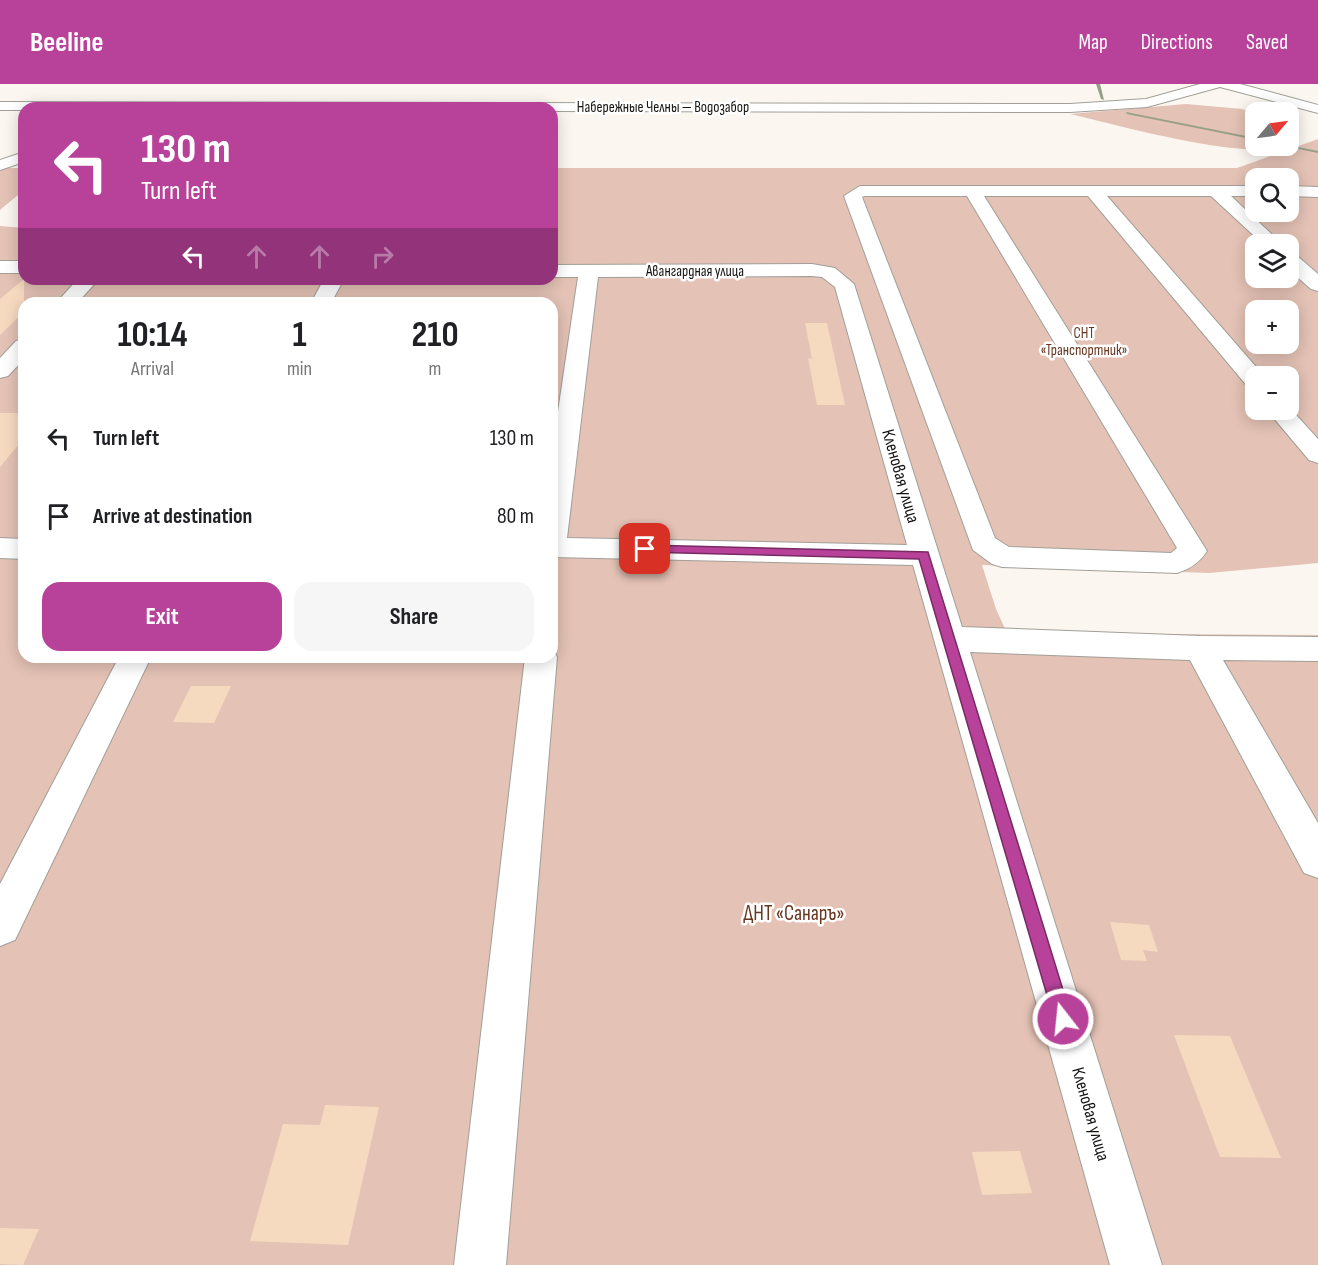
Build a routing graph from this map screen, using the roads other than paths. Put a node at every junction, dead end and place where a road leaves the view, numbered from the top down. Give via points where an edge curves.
1 (1215, 84) edge
2 (1225, 84) edge
3 (0, 106) edge
4 (18, 106) edge
5 (558, 107) edge
6 (1318, 109) edge
7 (18, 159) edge
8 (0, 165) edge
9 (972, 191) junction
10 (1093, 191) junction
11 (1215, 191) junction
12 (1245, 191) edge
13 (1299, 192) edge
14 (1318, 192) edge
15 (1262, 234) edge
16 (0, 267) edge
17 (18, 267) edge
18 (1299, 268) edge
19 (558, 271) edge
20 (589, 271) junction
21 (837, 276) joint
22 (83, 285) edge
23 (1318, 285) edge
24 (72, 297) edge
25 (18, 352) edge
26 (1245, 369) edge
27 (0, 371) edge
28 (1288, 420) edge
29 (1318, 455) edge
30 (558, 502) edge
31 (558, 547) edge
32 (0, 548) edge
33 (18, 549) edge
34 (924, 555) junction
35 (951, 639) junction
36 (1200, 648) junction
37 (1318, 650) edge
38 (132, 663) edge
39 (540, 663) edge
40 (1318, 860) edge
41 (0, 926) edge
42 (480, 1265) edge
43 (1136, 1265) edge

1 - 5 street, Набережные Челны — Водозабор via 1147,103 1070,108
2 - 6 street
3 - 4 street, Набережные Челны — Водозабор
7 - 8 street
9 - 9 street via 1193,551 1177,563 1002,557 983,543 853,196 860,191
9 - 10 street
10 - 11 street
10 - 26 street
11 - 12 street
11 - 15 street
13 - 14 street
16 - 17 street
18 - 23 street
19 - 20 street, Авангардная улица
20 - 21 street, Авангардная улица via 812,270
20 - 30 street
21 - 34 street, Кленовая улица via 844,284
22 - 24 street
25 - 27 street
28 - 29 street
31 - 34 street
32 - 33 street
34 - 35 street, Кленовая улица
35 - 36 street
35 - 43 street, Кленовая улица
36 - 37 street
36 - 40 street
38 - 41 street
39 - 42 street

